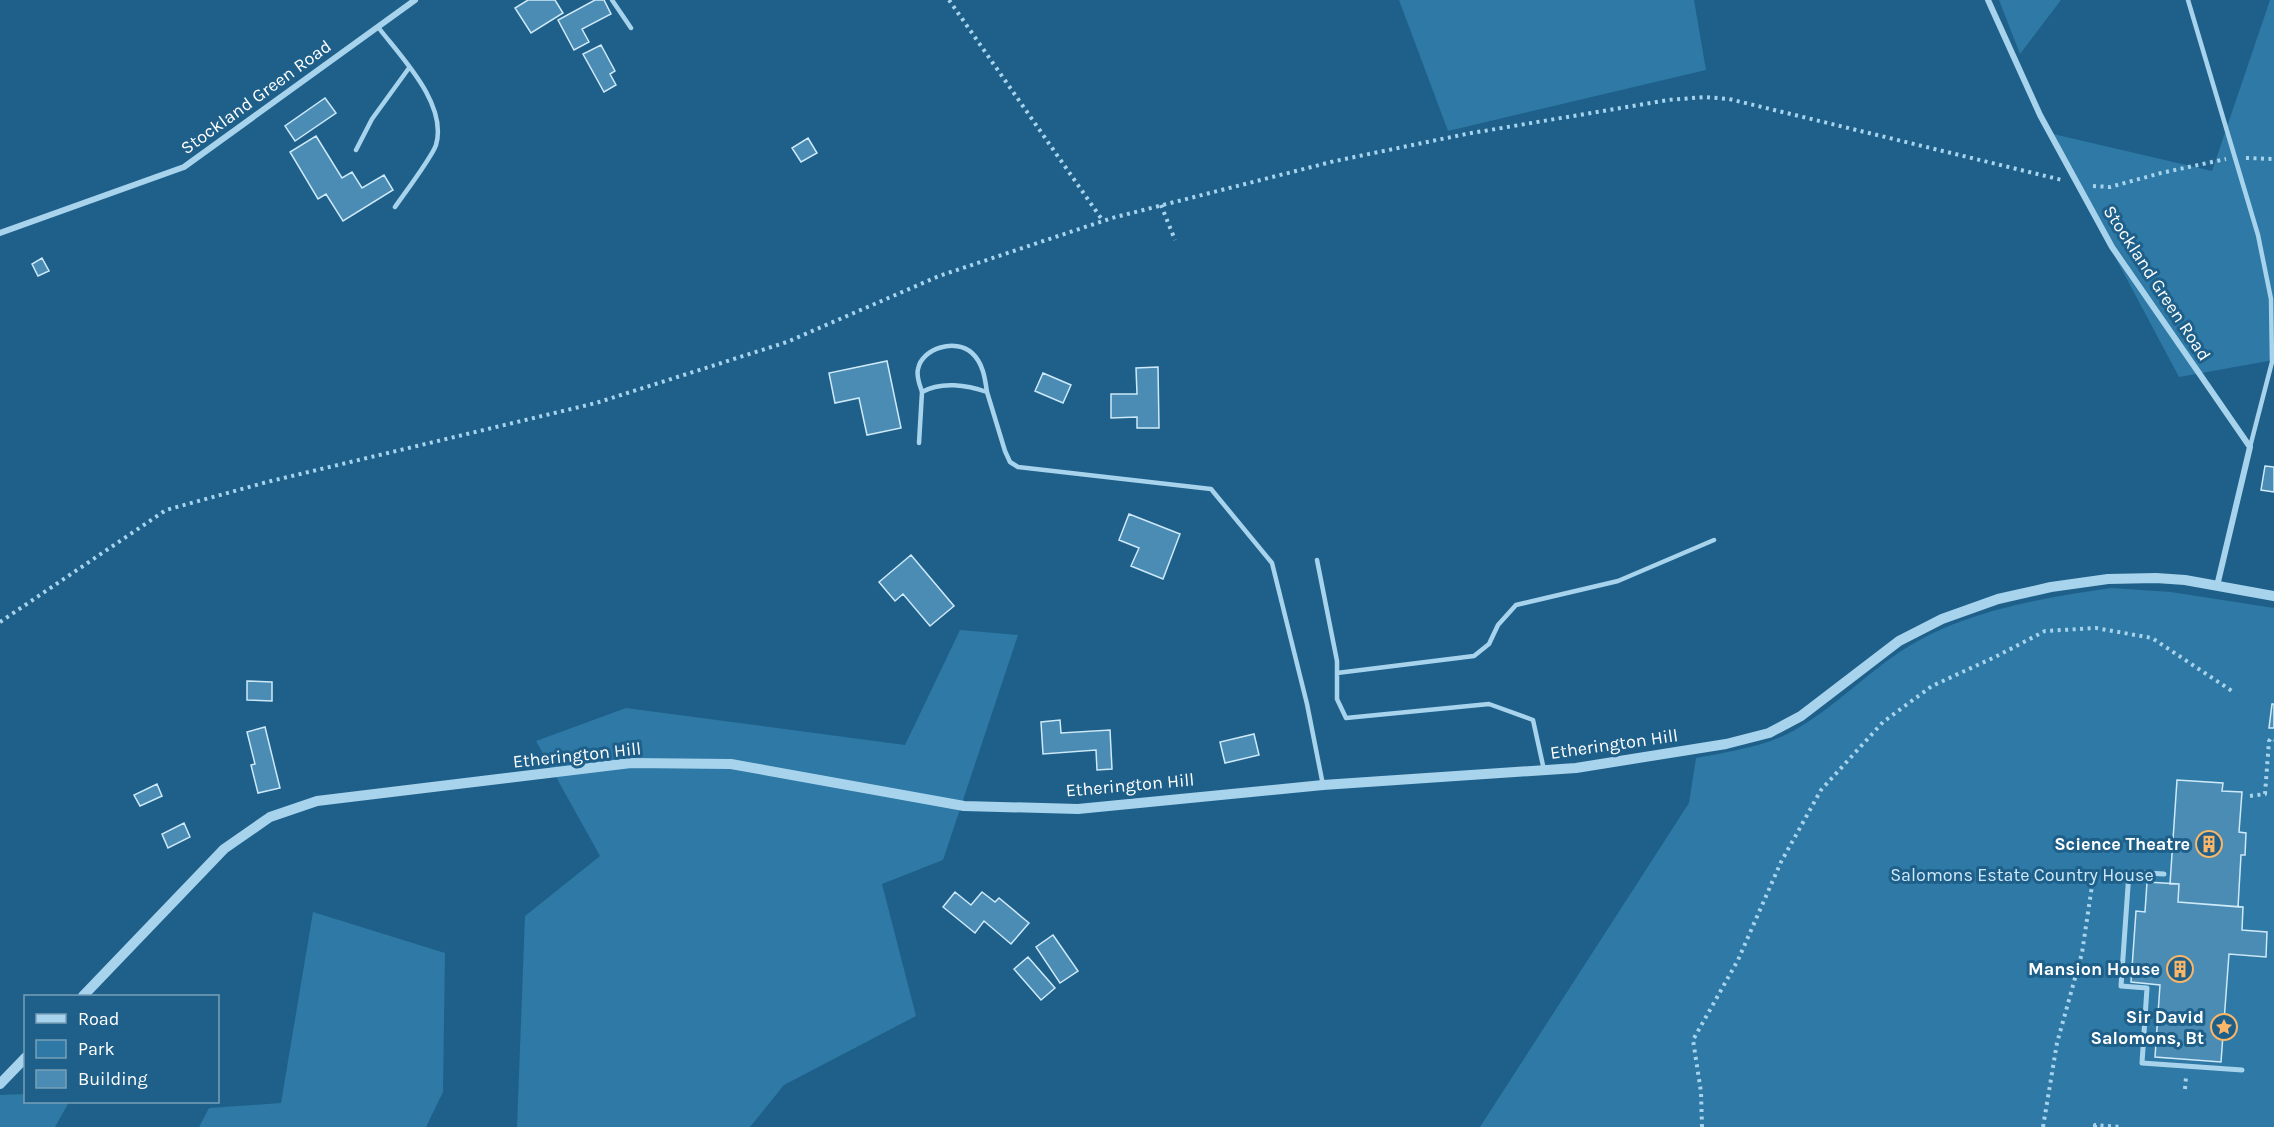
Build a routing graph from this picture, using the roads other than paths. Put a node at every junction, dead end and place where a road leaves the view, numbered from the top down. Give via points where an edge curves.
1 (416, 0) edge
2 (612, 0) edge
3 (1988, 0) edge
4 (2188, 0) edge
5 (378, 27) junction
6 (631, 28) dead end
7 (409, 68) junction
8 (356, 150) dead end
9 (395, 207) dead end
10 (0, 233) edge
11 (922, 392) junction
12 (987, 392) junction
13 (919, 443) dead end
14 (2250, 447) junction
15 (1714, 540) dead end
16 (1317, 560) dead end
17 (2217, 586) junction
18 (2274, 596) edge
19 (1337, 673) junction
20 (1544, 770) junction
21 (1323, 785) junction
22 (2164, 874) dead end
23 (84, 995) edge
24 (24, 1059) edge
25 (2242, 1070) dead end
26 (0, 1084) edge

1 - 5 street, Stockland Green Road
2 - 6 lane
3 - 14 street, Stockland Green Road via 2040,115 2112,247
4 - 14 lane via 2258,235 2271,299 2272,362
5 - 7 lane
5 - 10 street, Stockland Green Road via 184,167
7 - 8 lane via 372,119
7 - 9 lane via 433,105 438,122 436,146
11 - 12 lane via 954,385
11 - 12 lane via 917,376 923,358 934,349 952,346 969,351 978,360
11 - 13 lane
12 - 21 lane via 1005,451 1010,462 1018,467 1211,489 1272,563
14 - 17 street
15 - 19 lane via 1618,581 1516,605 1498,625 1489,644 1474,656
16 - 19 lane
17 - 18 street, Etherington Hill
17 - 20 street, Etherington Hill via 2185,580 2108,579 1998,599 1942,619 1899,641 1800,716 1769,733 1726,744
19 - 20 lane via 1337,699 1346,718 1490,704 1533,720
20 - 21 street, Etherington Hill
21 - 23 street, Etherington Hill via 1077,808 964,806 731,764 631,763 317,801 270,817 224,849
22 - 25 street via 2129,872 2121,986 2147,988 2142,1063
24 - 26 street

